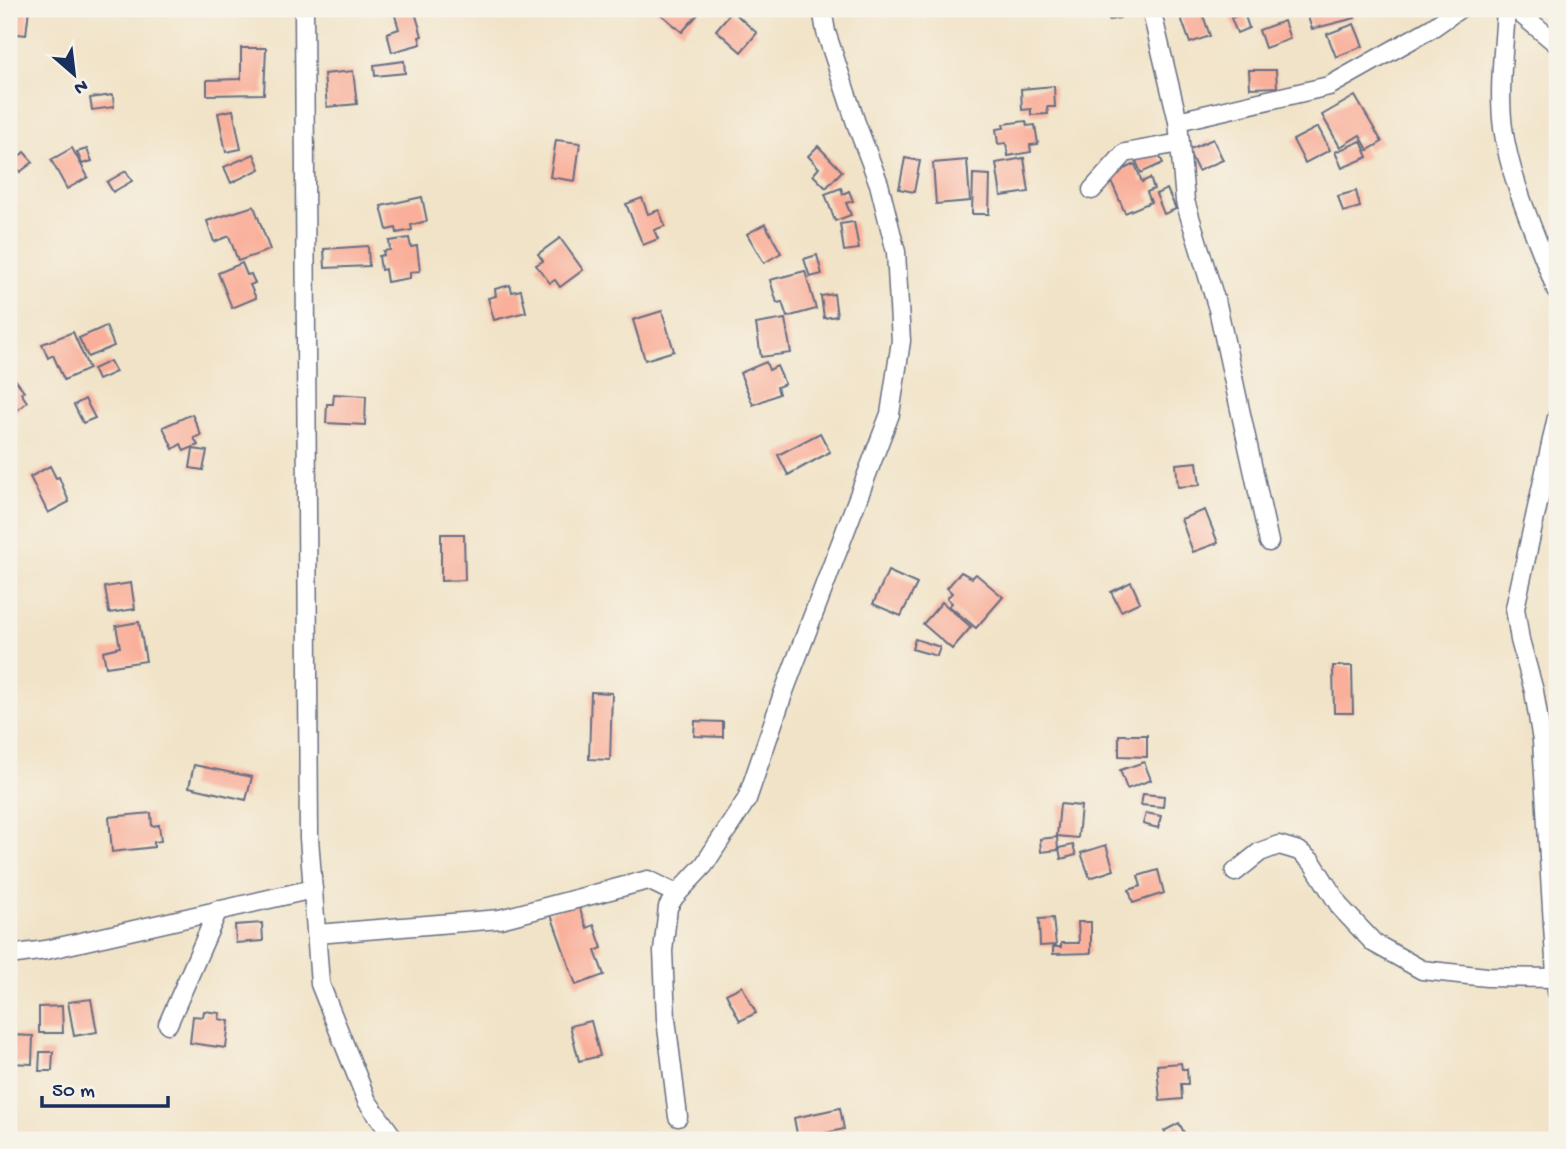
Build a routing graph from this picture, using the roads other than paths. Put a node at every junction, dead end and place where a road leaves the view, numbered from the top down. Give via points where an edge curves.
1 (304, 9) edge
2 (821, 9) edge
3 (1152, 9) edge
4 (1460, 9) edge
5 (1506, 9) edge
6 (1515, 9) edge
7 (1557, 44) edge
8 (1178, 121) junction
9 (1180, 144) junction
10 (1092, 190) dead end
11 (1557, 292) edge
12 (1557, 418) edge
13 (1269, 542) dead end
14 (1235, 872) dead end
15 (313, 889) junction
16 (677, 894) junction
17 (218, 911) junction
18 (317, 934) junction
19 (9, 955) edge
20 (1557, 983) edge
21 (168, 1024) dead end
22 (678, 1117) dead end
23 (395, 1140) edge

1 - 15 street
2 - 16 street via 879,184 896,252 901,341 890,414 747,799 704,865
3 - 8 street
4 - 8 street via 1329,86
5 - 11 street via 1503,127 1512,170
6 - 7 street
8 - 9 street
9 - 10 street via 1125,153
9 - 13 street via 1185,201 1218,309
12 - 20 street via 1515,608 1542,741
14 - 20 street via 1260,852 1279,845 1299,851 1374,943 1422,970
15 - 17 street
15 - 18 street
16 - 18 street via 648,880 500,919
16 - 22 street via 668,907 663,951
17 - 19 street
17 - 21 street
18 - 23 street via 320,984 368,1101

